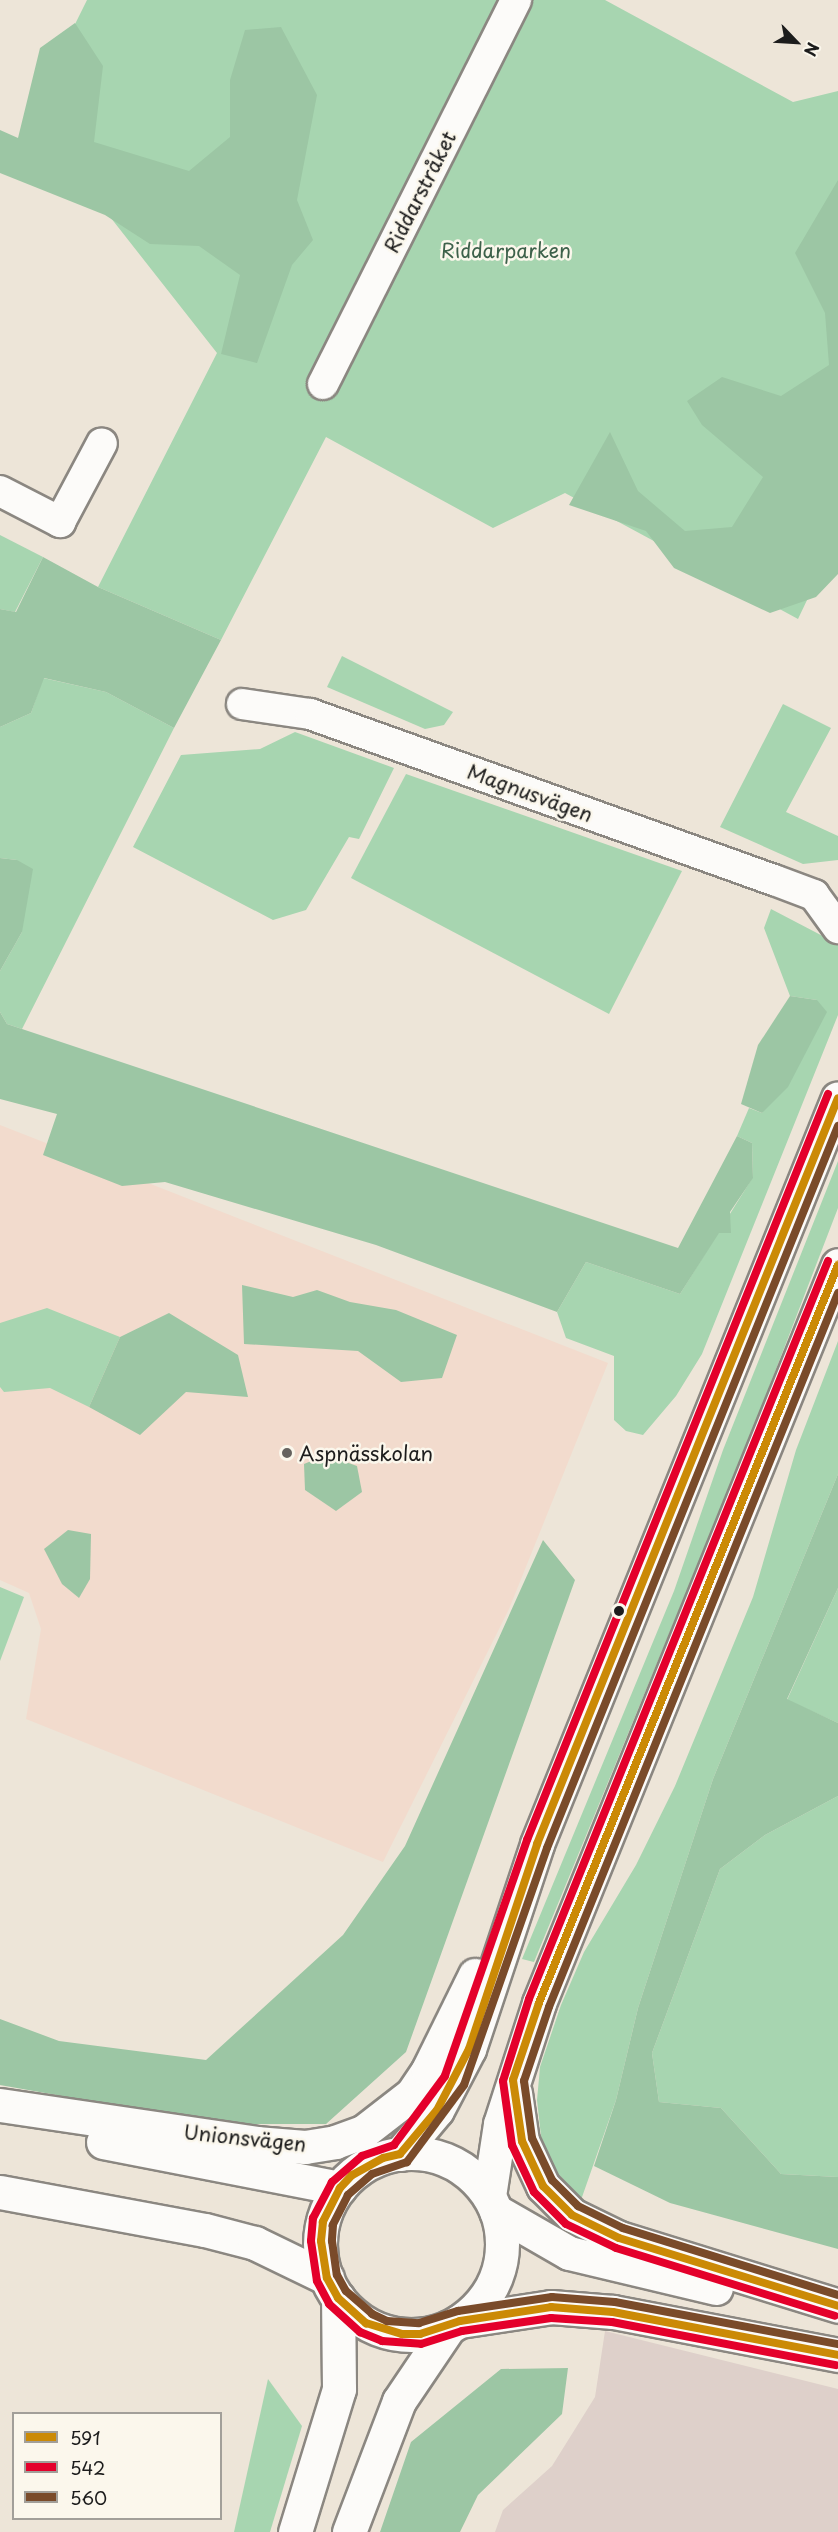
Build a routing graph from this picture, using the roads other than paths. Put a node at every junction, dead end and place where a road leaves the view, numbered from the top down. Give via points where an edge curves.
1 (516, 0) edge
2 (323, 384) dead end
3 (102, 443) dead end
4 (0, 491) edge
5 (242, 704) dead end
6 (826, 891) edge
7 (838, 928) edge
8 (838, 1098) edge
9 (838, 1265) edge
10 (537, 1844) junction
11 (513, 2080) junction
12 (0, 2105) edge
13 (0, 2122) edge
14 (400, 2154) junction
15 (340, 2188) junction
16 (0, 2192) edge
17 (492, 2204) junction
18 (332, 2288) junction
19 (838, 2306) edge
20 (838, 2314) edge
21 (454, 2324) junction
22 (838, 2355) edge
23 (295, 2532) edge
24 (349, 2532) edge

1 - 2 street, Riddarstråket
3 - 4 street via 60,522
5 - 6 street, Magnusvägen via 310,714
6 - 7 street, Magnusvägen
8 - 10 main road
9 - 11 main road via 544,1992
10 - 12 main road, Unionsvägen via 428,2070 411,2094 363,2132 305,2147
10 - 14 main road via 469,2049 437,2110
11 - 17 main road via 500,2124
11 - 19 main road via 522,2141 543,2186 572,2215 619,2238
13 - 15 main road, Unionsvägen
14 - 15 main road via 367,2165
14 - 17 main road via 426,2155 450,2162 472,2177
15 - 18 main road via 323,2222 321,2241
16 - 18 main road via 255,2243
17 - 20 main road via 561,2249 610,2265
17 - 21 main road via 502,2252 498,2272 477,2308
18 - 21 main road via 366,2323 384,2331 420,2334
18 - 23 main road via 339,2389
21 - 22 main road via 551,2307 614,2312
21 - 24 main road via 399,2401

